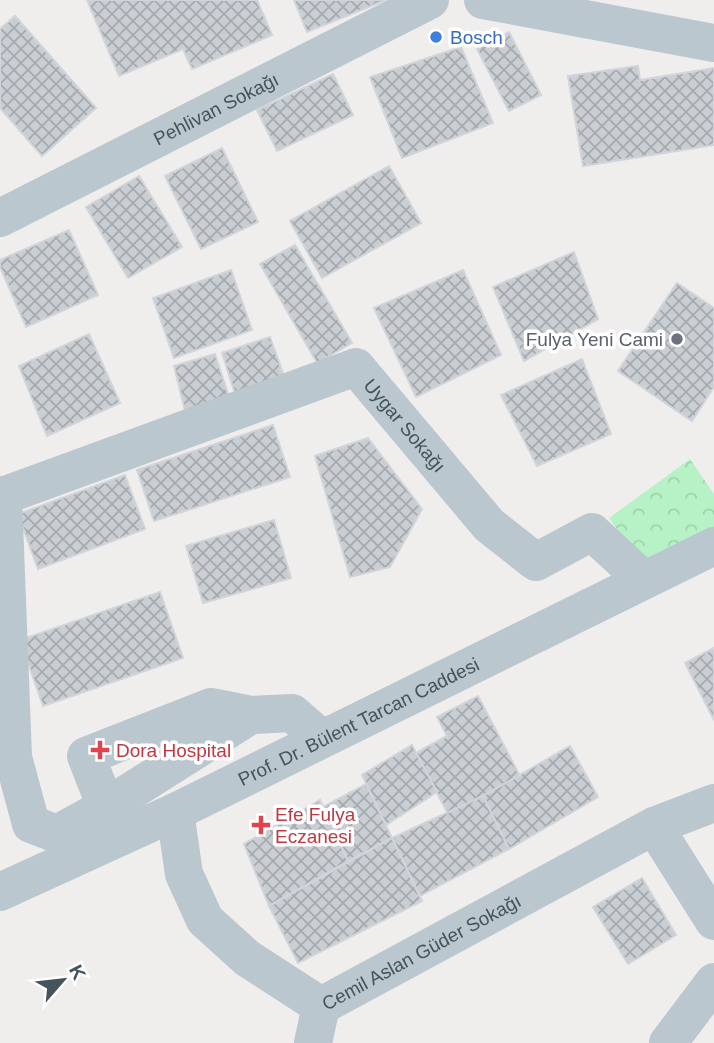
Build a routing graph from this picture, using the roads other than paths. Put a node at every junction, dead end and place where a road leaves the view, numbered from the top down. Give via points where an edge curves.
1 (430, 0) edge
2 (483, 0) edge
3 (714, 43) edge
4 (0, 218) edge
5 (2, 495) edge
6 (714, 546) edge
7 (643, 580) junction
8 (251, 715) junction
9 (321, 738) junction
10 (714, 803) edge
11 (106, 807) junction
12 (174, 812) junction
13 (654, 826) junction
14 (0, 892) edge
15 (714, 921) edge
16 (714, 982) edge
17 (321, 1006) junction
18 (313, 1043) edge
19 (668, 1043) edge

1 - 4 street, Pehlivan Sokağı
2 - 3 street
5 - 7 street, Uygar Sokağı via 356,367 489,525 536,562 592,532
5 - 11 street, Uygar Sokağı via 13,757 31,824 57,834
6 - 7 street, Prof. Dr. Bülent Tarcan Caddesi
7 - 9 street, Prof. Dr. Bülent Tarcan Caddesi
8 - 9 street, Uygar Sokağı via 292,713
8 - 11 street, Uygar Sokağı
8 - 11 street via 211,707 86,756
9 - 12 street, Prof. Dr. Bülent Tarcan Caddesi
10 - 13 street, Cemil Aslan Güder Sokağı
12 - 14 street, Prof. Dr. Bülent Tarcan Caddesi
12 - 17 street, Cemil Aslan Güder Sokağı via 184,874 205,919 247,958
13 - 15 street
13 - 17 street, Cemil Aslan Güder Sokağı
16 - 19 street
17 - 18 street

